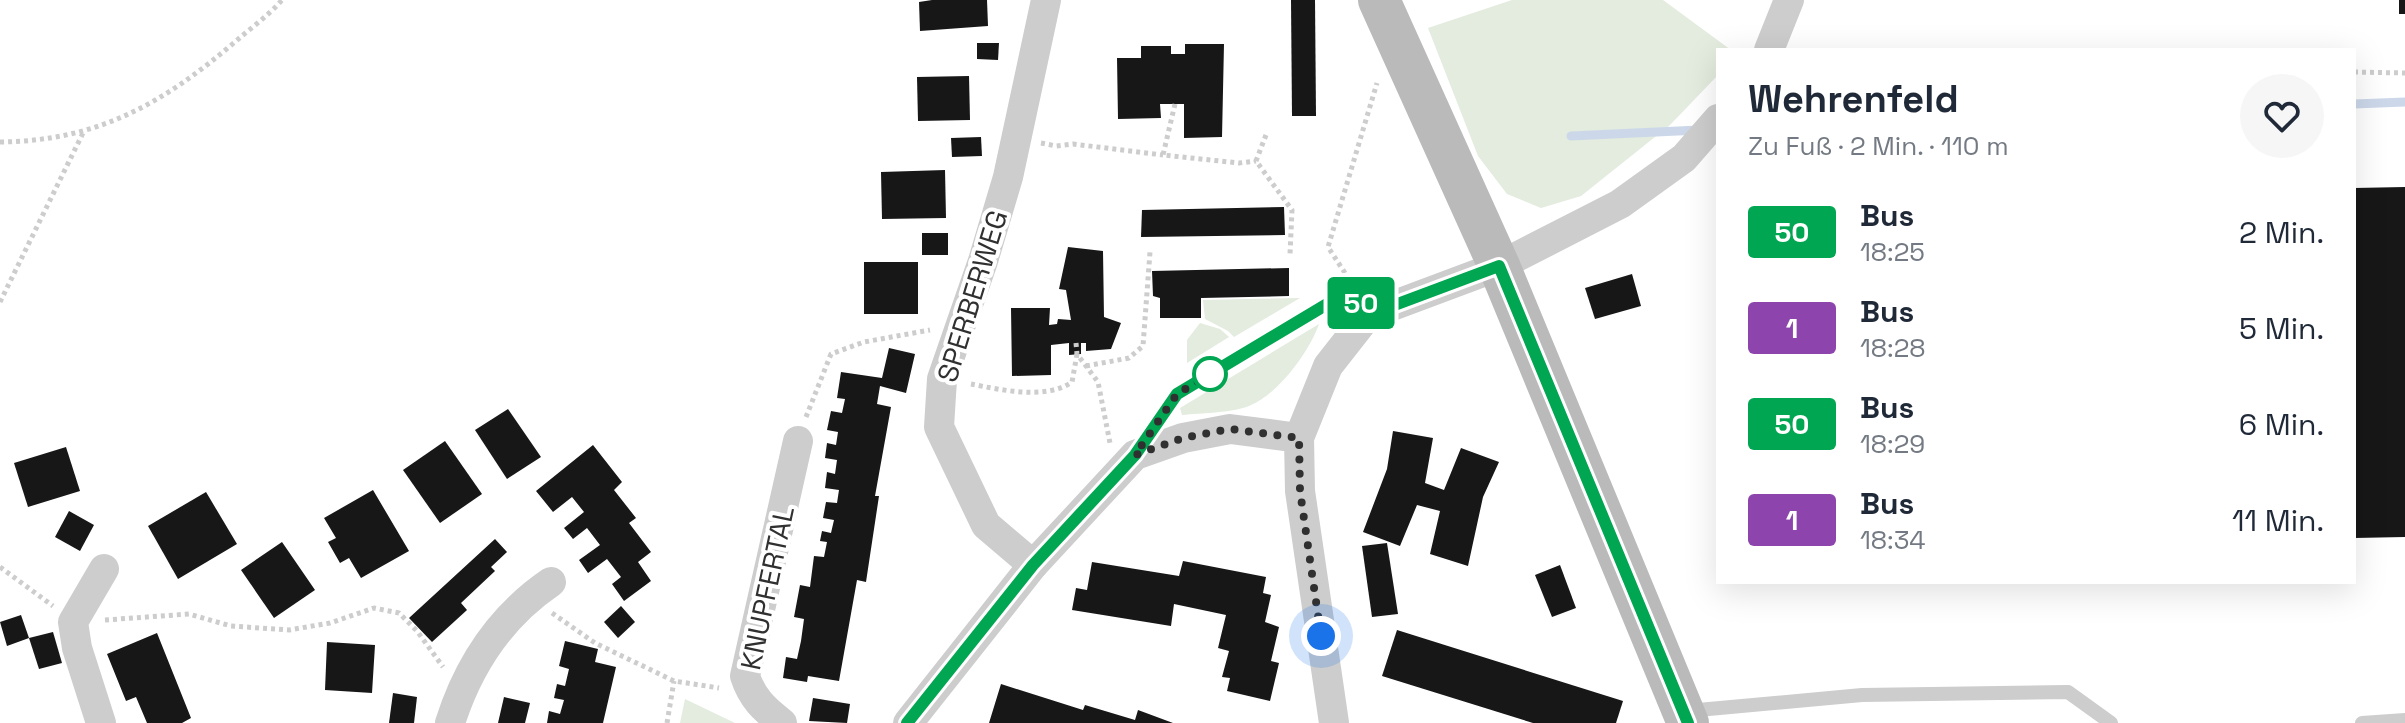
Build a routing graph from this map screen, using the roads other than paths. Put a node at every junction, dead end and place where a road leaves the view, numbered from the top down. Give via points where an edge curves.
1 (1046, 0) edge
2 (1789, 0) edge
3 (1386, 16) edge
4 (1770, 48) edge
5 (1716, 121) edge
6 (1499, 266) junction
7 (1368, 315) junction
8 (1299, 438) junction
9 (798, 441) road end
10 (1128, 463) junction
11 (1033, 565) junction
12 (104, 569) dead end
13 (551, 582) dead end
14 (1686, 717) edge
15 (2405, 720) edge
16 (101, 723) edge
17 (450, 723) edge
18 (782, 723) edge
19 (908, 723) edge
20 (1334, 723) edge
21 (2111, 723) edge
22 (2362, 723) edge

1 - 11 street, SPERBERWEG via 1008,177 942,379 939,427 986,525
2 - 4 street
3 - 6 street
5 - 6 street via 1684,158 1620,204
6 - 7 street
6 - 14 street
7 - 8 street via 1328,366
7 - 10 lane via 1354,288 1177,394
8 - 10 street via 1230,429 1183,438
8 - 20 street via 1300,491
9 - 18 street, KNUPFERTAL via 745,676 762,708
10 - 11 street
11 - 19 street
12 - 16 street via 73,622
13 - 17 street via 528,597 488,642 460,691
14 - 21 lane via 1862,695 2068,692
15 - 22 lane

